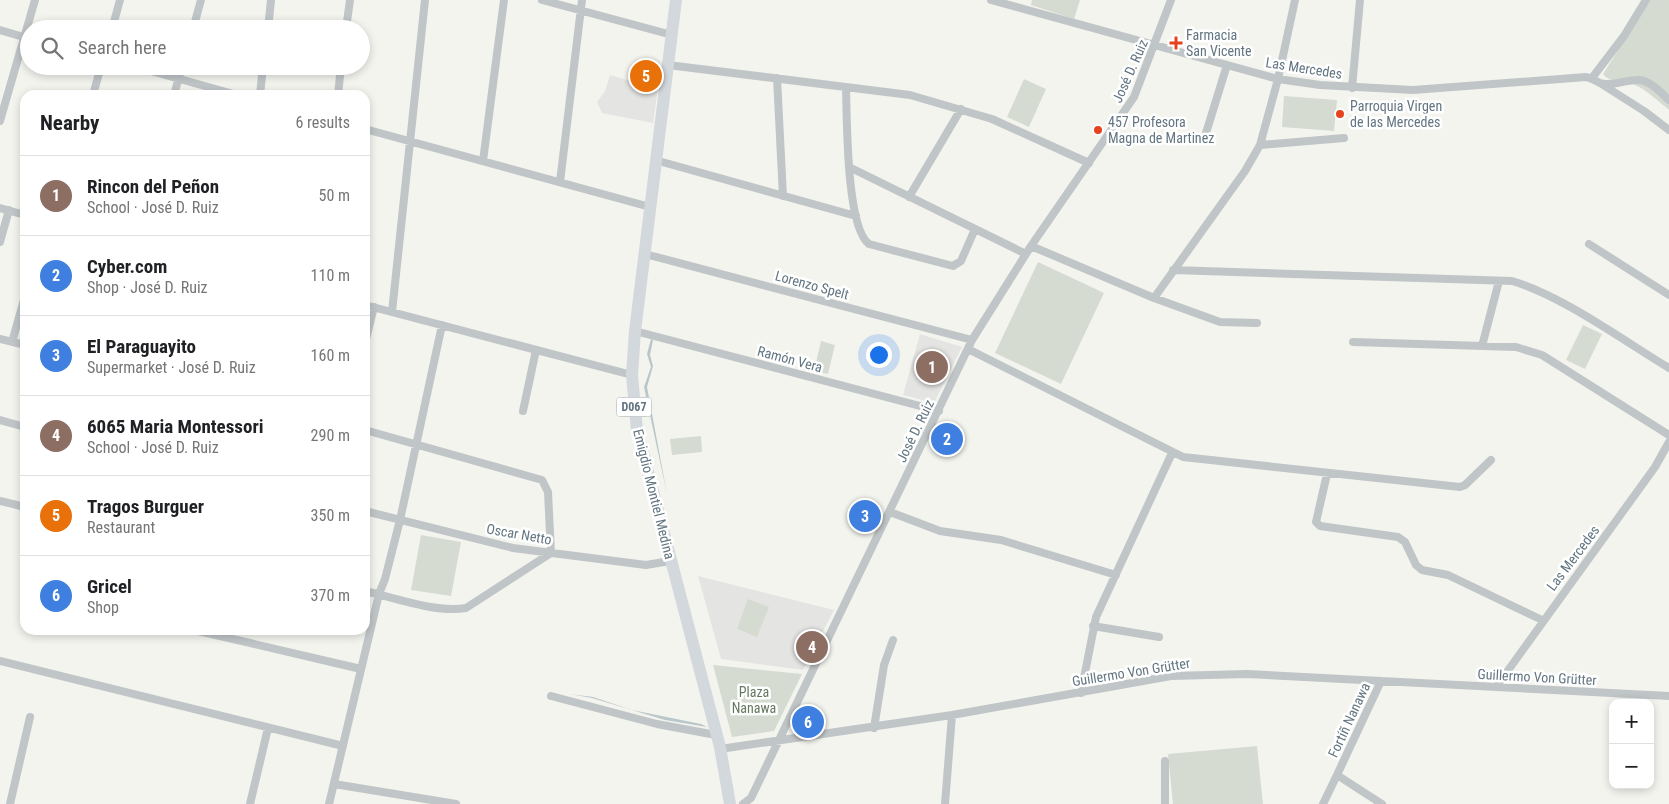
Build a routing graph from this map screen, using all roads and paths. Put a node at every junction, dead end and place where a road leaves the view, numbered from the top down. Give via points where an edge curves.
1 (35, 0) edge
2 (120, 0) edge
3 (201, 0) edge
4 (271, 0) edge
5 (350, 0) edge
6 (425, 0) edge
7 (504, 0) edge
8 (542, 0) edge
9 (582, 0) edge
10 (676, 0) edge
11 (991, 0) edge
12 (1027, 0) edge
13 (1171, 0) edge
14 (1295, 0) edge
15 (1360, 0) edge
16 (1646, 0) edge
17 (1024, 9) junction
18 (581, 10) junction
19 (31, 20) edge
20 (114, 20) edge
21 (195, 20) edge
22 (269, 20) edge
23 (347, 20) edge
24 (0, 30) edge
25 (672, 35) junction
26 (20, 36) edge
27 (1156, 46) junction
28 (20, 60) edge
29 (668, 65) junction
30 (1227, 65) junction
31 (99, 75) edge
32 (165, 75) edge
33 (180, 75) edge
34 (262, 75) edge
35 (340, 75) edge
36 (777, 78) junction
37 (1592, 78) junction
38 (179, 79) junction
39 (1278, 79) junction
40 (1600, 83) junction
41 (846, 87) junction
42 (1352, 88) junction
43 (94, 90) edge
44 (176, 90) edge
45 (219, 90) edge
46 (261, 90) edge
47 (339, 90) edge
48 (1669, 100) edge
49 (961, 109) junction
50 (0, 121) edge
51 (370, 130) edge
52 (1669, 130) edge
53 (1206, 132) dead end
54 (1344, 138) dead end
55 (410, 142) junction
56 (1260, 145) junction
57 (655, 160) junction
58 (483, 161) junction
59 (1089, 163) junction
60 (849, 167) junction
61 (560, 182) junction
62 (783, 196) junction
63 (909, 196) junction
64 (650, 206) junction
65 (0, 208) edge
66 (9, 210) junction
67 (20, 213) edge
68 (856, 216) junction
69 (975, 229) junction
70 (0, 242) edge
71 (1589, 244) dead end
72 (1031, 246) junction
73 (644, 254) junction
74 (1026, 254) junction
75 (1173, 270) junction
76 (1499, 281) junction
77 (1669, 294) edge
78 (1154, 298) junction
79 (370, 306) edge
80 (374, 307) junction
81 (392, 312) junction
82 (20, 314) edge
83 (370, 323) edge
84 (1257, 323) dead end
85 (442, 325) junction
86 (635, 331) junction
87 (0, 339) edge
88 (972, 340) junction
89 (12, 342) junction
90 (1353, 342) dead end
91 (20, 344) edge
92 (1482, 346) junction
93 (968, 349) junction
94 (536, 350) junction
95 (1669, 368) edge
96 (632, 375) junction
97 (523, 411) dead end
98 (939, 411) junction
99 (0, 420) edge
100 (20, 426) edge
101 (370, 431) edge
102 (1669, 435) edge
103 (1669, 442) edge
104 (417, 445) junction
105 (1172, 454) junction
106 (1491, 460) dead end
107 (1327, 474) junction
108 (0, 501) edge
109 (20, 506) edge
110 (370, 512) edge
111 (890, 512) junction
112 (400, 520) junction
113 (551, 553) junction
114 (670, 561) junction
115 (1116, 575) junction
116 (370, 591) edge
117 (379, 594) junction
118 (1542, 620) junction
119 (1093, 626) junction
120 (370, 631) edge
121 (216, 635) edge
122 (369, 635) edge
123 (1159, 637) dead end
124 (893, 640) dead end
125 (0, 661) edge
126 (361, 668) junction
127 (1380, 681) junction
128 (1496, 687) junction
129 (1081, 693) junction
130 (550, 696) dead end
131 (1669, 696) edge
132 (952, 715) junction
133 (30, 717) dead end
134 (268, 728) junction
135 (874, 728) junction
136 (716, 735) junction
137 (780, 739) junction
138 (343, 746) junction
139 (720, 749) junction
140 (1165, 761) dead end
141 (1337, 775) junction
142 (334, 784) junction
143 (10, 804) edge
144 (250, 804) edge
145 (329, 804) edge
146 (456, 804) edge
147 (730, 804) edge
148 (744, 804) edge
149 (945, 804) edge
150 (1165, 804) edge
151 (1323, 804) edge
152 (1382, 804) edge

1 - 19 street
2 - 20 street
3 - 21 street
4 - 22 street
5 - 23 street
6 - 55 street
7 - 58 street
8 - 18 street
9 - 18 street
10 - 25 main road, Emigdio Montiel Medina / D067
11 - 17 street, Las Mercedes
12 - 17 street
13 - 27 street, José D. Ruiz
14 - 39 street
15 - 42 street
16 - 37 street
17 - 27 street, Las Mercedes
18 - 25 street
18 - 61 street
24 - 26 street
25 - 29 main road, Emigdio Montiel Medina / D067
27 - 30 street, Las Mercedes
27 - 59 street, José D. Ruiz via 1134,96
28 - 50 street
29 - 36 street
29 - 57 main road, Emigdio Montiel Medina / D067
30 - 39 street, Las Mercedes
30 - 53 street
31 - 43 street
32 - 38 street
33 - 38 street
34 - 46 street
35 - 47 street
36 - 41 street
36 - 62 street
37 - 40 street
37 - 42 street, Las Mercedes via 1413,90
38 - 44 street
38 - 45 street
39 - 42 street, Las Mercedes
39 - 56 street
40 - 48 street via 1624,84 1639,80
40 - 52 street
41 - 49 street via 910,95
41 - 60 street
49 - 59 street via 992,119
49 - 63 street
51 - 55 street
54 - 56 street
55 - 58 street
55 - 81 street
56 - 75 street via 1245,171
57 - 62 street
57 - 64 main road, Emigdio Montiel Medina / D067
58 - 61 street
59 - 72 street, José D. Ruiz
60 - 63 street
60 - 68 street
61 - 64 street
62 - 68 street
63 - 69 street
64 - 73 main road, Emigdio Montiel Medina / D067
65 - 66 street
66 - 67 street
66 - 70 street
68 - 69 street via 862,236 869,244 953,266 961,261
69 - 74 street
71 - 77 street
72 - 74 street, José D. Ruiz
72 - 78 street
73 - 86 main road, Emigdio Montiel Medina / D067
73 - 88 street, Lorenzo Spelt
74 - 88 street, José D. Ruiz
75 - 76 street
75 - 78 street
76 - 92 street
76 - 95 street via 1512,281 1538,292
78 - 84 street via 1220,322
79 - 80 street
80 - 81 street
80 - 83 street
81 - 85 street
82 - 89 street
85 - 94 street
85 - 104 street
86 - 96 main road, Emigdio Montiel Medina / D067
86 - 98 street, Ramón Vera
87 - 89 street
88 - 93 street, José D. Ruiz
89 - 91 street
90 - 92 street
92 - 102 street via 1516,347 1542,355
93 - 98 street, José D. Ruiz
93 - 105 street
94 - 96 street
94 - 97 street
96 - 114 main road, Emigdio Montiel Medina / D067 via 637,430
98 - 111 street, José D. Ruiz
99 - 100 street
101 - 104 street
103 - 118 street, Las Mercedes via 1655,467
104 - 112 street
104 - 113 street via 542,480 548,492
105 - 107 street via 1183,458
105 - 115 street
106 - 107 street via 1460,487
107 - 118 street via 1316,522 1320,526 1398,537 1405,542 1416,565 1422,570 1448,575
108 - 109 street
110 - 112 street, Oscar Netto
111 - 115 street via 940,531 1001,540
111 - 137 street, José D. Ruiz
112 - 113 street, Oscar Netto via 513,548
112 - 117 street
113 - 114 street, Oscar Netto via 646,565
113 - 117 street via 466,608 453,610
114 - 136 main road, Emigdio Montiel Medina / D067
115 - 119 street
116 - 117 street
117 - 120 street
118 - 128 street, Las Mercedes
119 - 123 street
119 - 129 street
121 - 126 street
122 - 126 street
124 - 135 street via 884,665
125 - 134 street
126 - 138 street
127 - 128 street, Guillermo Von Grütter
127 - 129 street, Guillermo Von Grütter via 1187,674
127 - 141 street, Fortíñ Nanawa
128 - 131 street, Guillermo Von Grütter
129 - 132 street, Guillermo Von Grütter
130 - 136 street via 657,724
132 - 135 street, Guillermo Von Grütter
132 - 149 street
133 - 143 street
134 - 138 street
134 - 144 street
135 - 137 street, Guillermo Von Grütter
136 - 139 main road, Emigdio Montiel Medina / D067
137 - 139 street, Guillermo Von Grütter
137 - 148 street, José D. Ruiz via 751,798
138 - 142 street
139 - 147 main road, Emigdio Montiel Medina / D067
140 - 150 street
141 - 151 street
141 - 152 street, Fortíñ Nanawa
142 - 145 street
142 - 146 street

